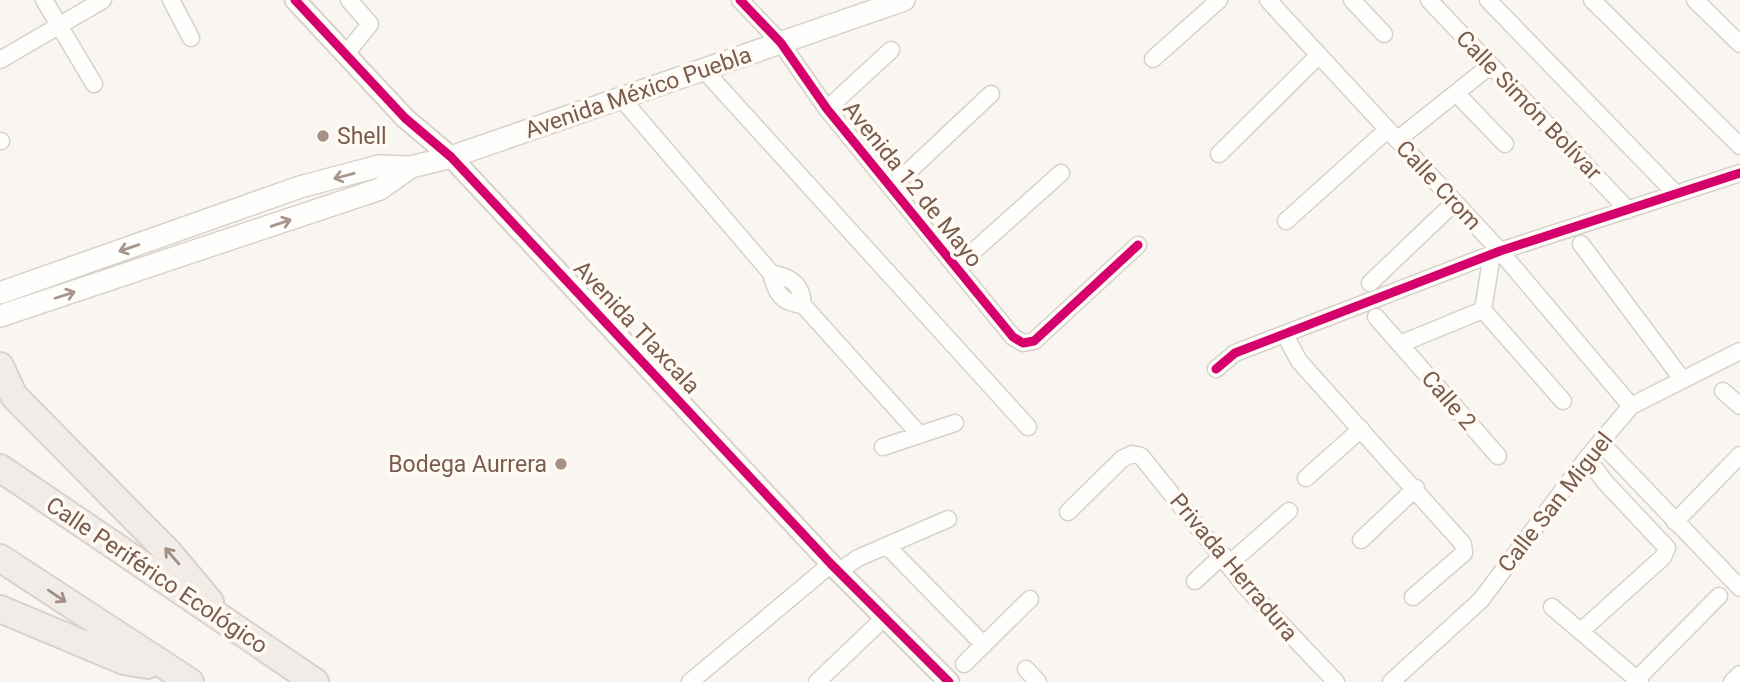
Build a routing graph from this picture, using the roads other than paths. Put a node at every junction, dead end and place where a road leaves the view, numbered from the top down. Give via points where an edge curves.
1 (44, 0) edge
2 (103, 0) edge
3 (171, 0) edge
4 (295, 0) edge
5 (349, 0) edge
6 (740, 0) edge
7 (904, 0) edge
8 (1219, 0) edge
9 (1268, 0) edge
10 (1352, 0) edge
11 (1429, 0) edge
12 (1488, 0) edge
13 (1592, 0) edge
14 (1695, 0) edge
15 (58, 24) junction
16 (1384, 34) dead end
17 (191, 37) dead end
18 (781, 43) junction
19 (1740, 44) edge
20 (891, 50) dead end
21 (346, 54) junction
22 (1319, 55) junction
23 (1153, 59) dead end
24 (0, 60) edge
25 (1491, 65) junction
26 (704, 70) junction
27 (94, 84) dead end
28 (1456, 93) junction
29 (991, 94) dead end
30 (622, 99) junction
31 (827, 108) junction
32 (1392, 135) junction
33 (1505, 144) dead end
34 (1740, 146) edge
35 (1219, 154) dead end
36 (450, 157) junction
37 (411, 167) junction
38 (1061, 173) dead end
39 (1740, 173) edge
40 (891, 188) junction
41 (1676, 194) junction
42 (1455, 202) junction
43 (1628, 209) junction
44 (1286, 221) dead end
45 (1581, 244) dead end
46 (1138, 245) dead end
47 (1496, 253) junction
48 (956, 267) junction
49 (1370, 283) dead end
50 (0, 293) edge
51 (1483, 310) junction
52 (0, 316) edge
53 (1376, 317) dead end
54 (1285, 335) junction
55 (1400, 344) junction
56 (1740, 351) edge
57 (0, 366) edge
58 (1216, 369) dead end
59 (1682, 379) junction
60 (1723, 391) dead end
61 (1563, 401) dead end
62 (1631, 406) junction
63 (1740, 406) edge
64 (955, 423) dead end
65 (1028, 427) dead end
66 (1361, 429) junction
67 (920, 435) junction
68 (1600, 442) junction
69 (883, 447) dead end
70 (1740, 455) edge
71 (1499, 456) dead end
72 (1587, 458) junction
73 (0, 468) edge
74 (1306, 478) dead end
75 (1416, 488) junction
76 (1289, 511) dead end
77 (1068, 512) dead end
78 (948, 519) dead end
79 (1675, 522) junction
80 (1361, 540) dead end
81 (888, 547) junction
82 (0, 558) edge
83 (1226, 560) junction
84 (835, 567) junction
85 (1736, 578) edge
86 (1195, 581) dead end
87 (1719, 596) dead end
88 (1413, 597) dead end
89 (1030, 598) dead end
90 (1552, 607) dead end
91 (0, 609) edge
92 (884, 618) junction
93 (231, 627) junction
94 (1581, 631) junction
95 (984, 645) junction
96 (964, 664) dead end
97 (163, 667) junction
98 (1026, 669) dead end
99 (1740, 674) edge
100 (942, 680) edge
101 (1638, 681) edge
102 (190, 682) edge
103 (315, 682) edge
104 (690, 682) edge
105 (817, 682) edge
106 (1038, 682) edge
107 (1336, 682) edge
108 (1391, 682) edge
109 (1732, 682) edge

1 - 15 street
2 - 15 street
3 - 17 street
4 - 21 street, Avenida Tlaxcala
5 - 21 street via 370,24
6 - 18 street, Avenida 12 de Mayo
7 - 18 main road, Avenida México Puebla
8 - 23 street
9 - 22 street, Calle Crom
10 - 16 street
11 - 25 street, Calle Simón Bolívar
12 - 41 street
13 - 34 street
14 - 19 street
15 - 24 street
15 - 27 street
18 - 26 main road, Avenida México Puebla
18 - 31 street, Avenida 12 de Mayo
20 - 31 street
21 - 36 street, Avenida Tlaxcala via 405,118
22 - 32 street, Calle Crom
22 - 35 street
25 - 28 street
25 - 43 street, Calle Simón Bolívar
26 - 30 main road, Avenida México Puebla
26 - 65 street
28 - 32 street
28 - 33 street
29 - 40 street
30 - 36 main road, Avenida México Puebla
30 - 67 street via 771,273 795,282 803,305
31 - 40 street, Avenida 12 de Mayo
32 - 42 street, Calle Crom
32 - 44 street
36 - 37 main road, Avenida México Puebla
36 - 84 street, Avenida Tlaxcala
37 -> 50 main road, Avenida México Puebla via 379,166 300,187
52 -> 37 main road, Avenida México Puebla via 380,189
38 - 48 street
39 - 41 street
40 - 48 street, Avenida 12 de Mayo
41 - 43 street
42 - 47 street, Calle Crom
42 - 49 street
43 - 47 street
45 - 59 street
46 - 48 street, Avenida 12 de Mayo via 1034,341 1023,343 1013,337
47 - 51 street
47 - 54 street
47 - 62 street, Calle Crom
51 - 55 street, Calle 2
51 - 61 street
53 - 55 street, Calle 2
54 - 58 street via 1235,353
54 - 66 street via 1299,361
55 - 71 street, Calle 2
56 - 59 street, Calle San Miguel
93 -> 57 highway via 169,553 14,396
59 - 62 street, Calle San Miguel
60 - 63 street
62 - 68 street, Calle San Miguel
64 - 67 street
66 - 74 street
66 - 75 street
67 - 69 street
68 - 72 street, Calle San Miguel
68 - 79 street
70 - 79 street
72 - 94 street via 1667,548 1663,557
72 - 108 street, Calle San Miguel via 1481,600
73 - 93 highway, Calle Periférico Ecológico
75 - 80 street
75 - 88 street via 1465,554
76 - 83 street
77 - 83 street, Privada Herradura via 1132,454 1141,456
78 - 81 street
79 - 85 street
81 - 84 street
81 - 95 street
82 -> 97 highway
83 - 86 street
83 - 107 street, Privada Herradura
84 - 92 street, Avenida Tlaxcala
84 - 104 street
87 - 101 street
89 - 95 street
90 - 94 street
91 - 97 highway via 124,661
92 - 100 street, Avenida Tlaxcala
92 - 105 street
93 - 103 highway, Calle Periférico Ecológico
94 - 101 street
95 - 96 street
97 - 102 highway
98 - 106 street
99 - 109 street

